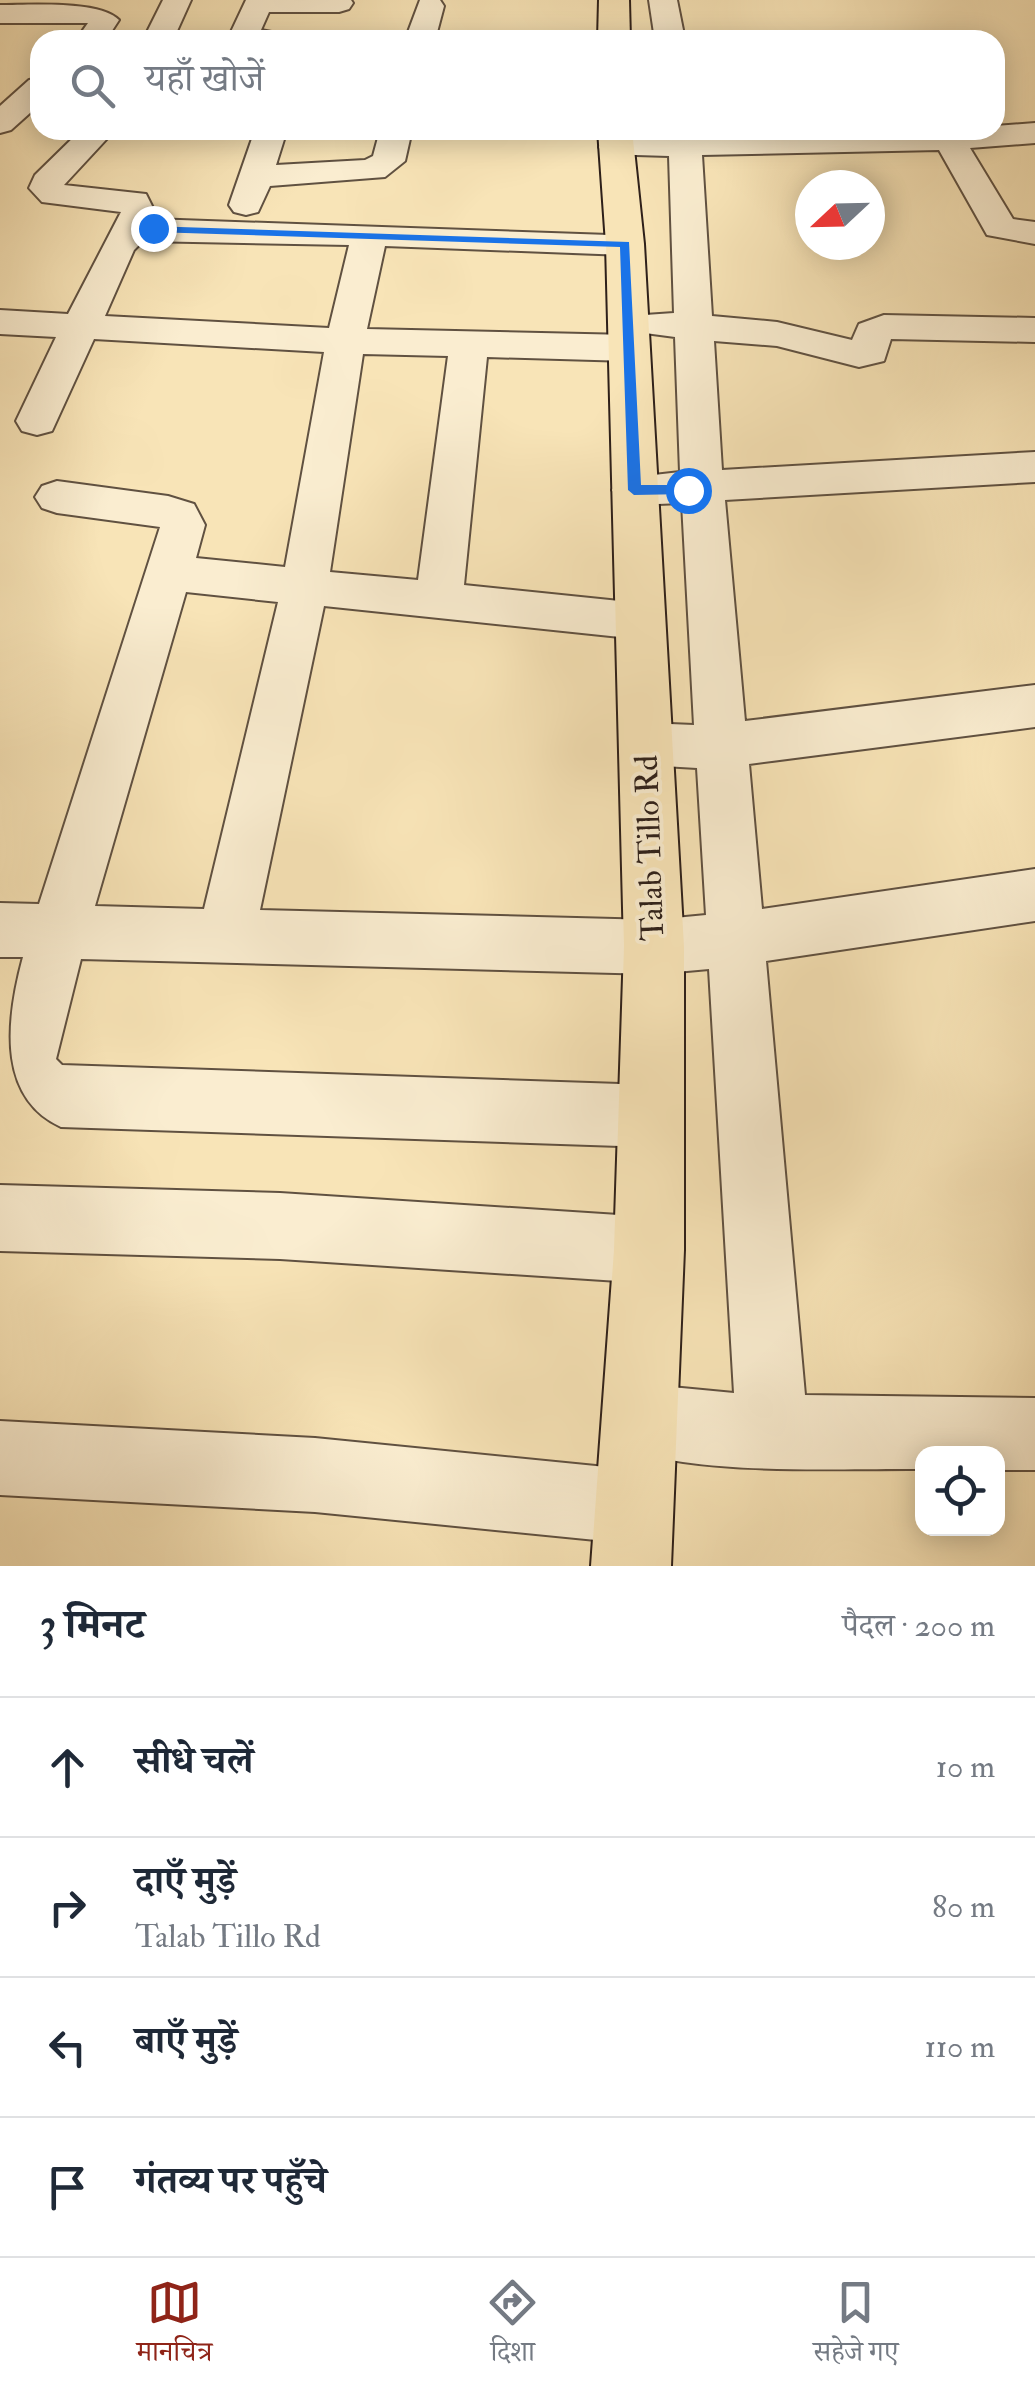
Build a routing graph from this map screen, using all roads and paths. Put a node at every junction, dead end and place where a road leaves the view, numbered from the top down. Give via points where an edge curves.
1 (177, 0) edge
2 (614, 0) edge
3 (664, 0) edge
4 (339, 2) dead end
5 (430, 6) dead end
6 (12, 15) edge
7 (99, 30) edge
8 (163, 30) edge
9 (247, 30) edge
10 (423, 30) edge
11 (614, 30) edge
12 (668, 30) edge
13 (30, 95) edge
14 (0, 123) edge
15 (89, 140) edge
16 (269, 140) edge
17 (393, 140) edge
18 (651, 140) edge
19 (949, 140) edge
20 (258, 176) junction
21 (236, 230) junction
22 (128, 234) junction
23 (1035, 234) edge
24 (369, 236) junction
25 (625, 244) junction
26 (0, 322) edge
27 (82, 328) junction
28 (658, 329) junction
29 (1035, 330) edge
30 (345, 342) junction
31 (469, 344) junction
32 (37, 421) dead end
33 (1035, 467) edge
34 (674, 490) junction
35 (57, 497) dead end
36 (170, 573) junction
37 (305, 584) junction
38 (439, 599) junction
39 (639, 622) junction
40 (1035, 706) edge
41 (690, 746) junction
42 (1035, 895) edge
43 (30, 931) edge
44 (226, 935) junction
45 (699, 942) junction
46 (650, 1116) junction
47 (0, 1218) edge
48 (649, 1250) junction
49 (717, 1428) junction
50 (1035, 1434) edge
51 (0, 1458) edge
52 (633, 1536) edge

1 - 8 street
2 - 11 main road
3 - 12 street
4 - 9 street via 258,3
5 - 10 street
6 - 7 street via 93,14 102,18
13 - 14 street
15 - 22 street via 46,188 134,201 138,212
16 - 20 street
17 - 20 street via 388,161 373,170
18 - 25 main road, Talab Tillo Rd
18 - 28 street
19 - 23 street via 1000,228
20 - 21 street
21 - 22 street via 153,228
21 - 24 street
22 - 27 street
24 - 25 street
24 - 30 street
25 - 28 main road, Talab Tillo Rd
26 - 27 street
27 - 30 street
27 - 32 street
28 - 29 street via 777,334 858,354 870,352 873,333 884,327
28 - 31 street
28 - 34 main road, Talab Tillo Rd
30 - 31 street
30 - 37 street
31 - 38 street
33 - 34 street
34 - 39 main road, Talab Tillo Rd
34 - 41 street
35 - 36 street via 178,515 183,525
36 - 37 street
36 - 43 street
37 - 38 street
37 - 44 street
38 - 39 street
39 - 41 main road, Talab Tillo Rd
40 - 41 street
41 - 45 main road, Talab Tillo Rd
41 - 45 street
42 - 45 street
43 - 44 street
43 - 46 street via 24,1063 44,1092
44 - 45 street
45 - 46 main road, Talab Tillo Rd
45 - 49 street
46 - 48 main road, Talab Tillo Rd
47 - 48 street via 280,1226
48 - 49 main road, Talab Tillo Rd
49 - 50 street
49 - 52 main road, Talab Tillo Rd
51 - 52 street via 315,1474

